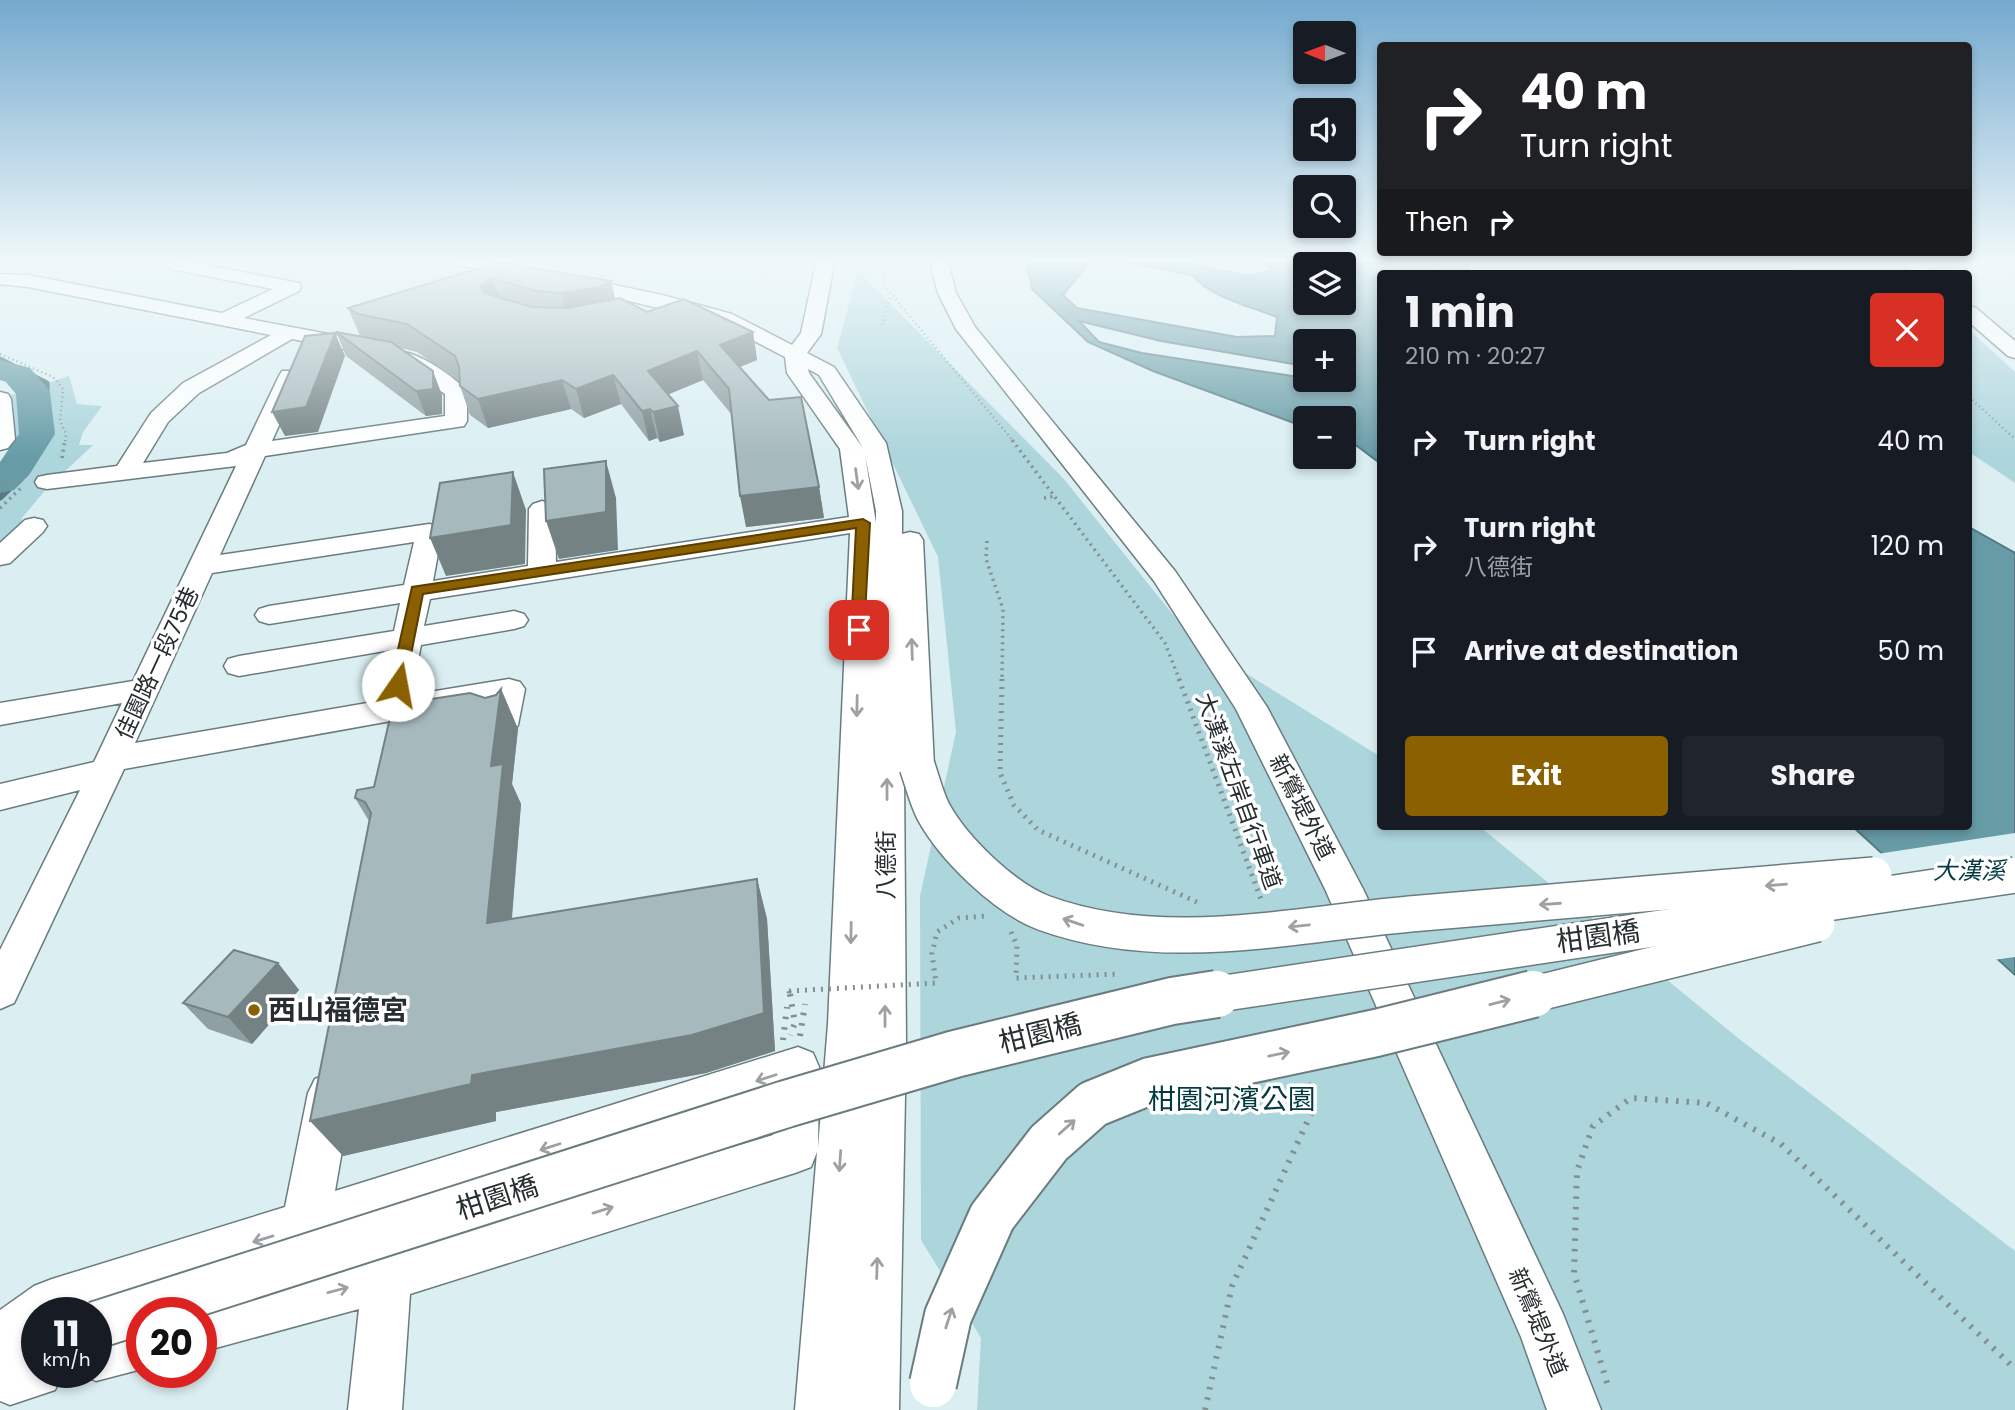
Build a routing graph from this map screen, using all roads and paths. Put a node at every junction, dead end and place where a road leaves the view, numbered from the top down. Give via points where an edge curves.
1 (256, 325) edge
2 (353, 325) edge
3 (738, 325) edge
4 (813, 325) edge
5 (915, 325) edge
6 (964, 325) edge
7 (1984, 325) edge
8 (303, 334) junction
9 (2015, 352) edge
10 (0, 354) edge
11 (795, 355) junction
12 (0, 399) edge
13 (1972, 400) edge
14 (2015, 439) edge
15 (0, 443) edge
16 (874, 443) junction
17 (255, 450) junction
18 (126, 472) junction
19 (43, 476) junction
20 (0, 485) edge
21 (1056, 496) junction
22 (1044, 498) dead end
23 (0, 508) edge
24 (542, 509) edge
25 (863, 523) junction
26 (34, 526) dead end
27 (987, 541) dead end
28 (0, 557) edge
29 (202, 566) junction
30 (542, 572) junction
31 (417, 590) junction
32 (269, 615) dead end
33 (514, 620) dead end
34 (407, 638) junction
35 (239, 666) dead end
36 (145, 689) junction
37 (393, 709) junction
38 (0, 715) edge
39 (502, 725) edge
40 (109, 765) junction
41 (0, 797) edge
42 (2015, 862) edge
43 (2015, 875) edge
44 (2015, 885) edge
45 (1208, 907) dead end
46 (1264, 910) dead end
47 (994, 920) dead end
48 (1004, 924) dead end
49 (1133, 974) dead end
50 (0, 991) edge
51 (805, 1004) dead end
52 (787, 1007) dead end
53 (798, 1047) dead end
54 (337, 1056) edge
55 (1307, 1080) dead end
56 (305, 1226) junction
57 (387, 1277) junction
58 (75, 1297) edge
59 (112, 1320) edge
60 (217, 1323) edge
61 (21, 1326) edge
62 (0, 1341) edge
63 (21, 1347) edge
64 (0, 1353) edge
65 (2015, 1369) edge
66 (0, 1373) edge
67 (21, 1376) edge
68 (932, 1397) edge
69 (1612, 1398) dead end
70 (375, 1410) edge
71 (822, 1410) edge
72 (872, 1410) edge
73 (1205, 1410) edge
74 (1574, 1410) edge

1 - 8 street
2 - 8 street
3 - 11 street, 八德街
4 - 11 street
5 - 21 path, 大漢溪左岸自行車道
6 - 74 street, 新鶯堤外道 via 1166,577 1251,707 1344,889 1545,1332
7 - 9 street
8 - 17 street, 佳園路一段75巷 via 298,359
8 - 17 street via 409,358 456,392 456,421
8 - 18 street via 191,388 159,418
10 - 19 path via 53,377 63,388 64,457
11 - 16 street, 八德街 via 827,371
11 -> 25 street, 八德街 via 798,373 852,449
12 - 15 street
13 - 14 path
42 -> 16 street, bridge via 1204,936 1091,928 1041,912 1002,889 970,860 933,811 917,766 909,532 900,482
72 -> 16 street, 八德街 via 885,1044 889,525
17 - 18 street via 232,460
17 - 29 street, 佳園路一段75巷
18 - 19 street
19 - 20 path
19 - 23 path
21 - 22 path
21 - 46 path, 大漢溪左岸自行車道 via 1166,643
24 - 30 street
25 - 30 street
25 -> 71 street, 八德街 via 849,1024
26 - 28 street
27 - 45 path via 986,559 1003,608 1000,773 1014,805 1038,830
29 - 31 street via 429,532
29 - 36 street, 佳園路一段75巷
30 - 31 street
31 - 32 street
31 - 34 street
33 - 34 street
34 - 35 street
34 - 37 street
36 - 38 street
36 - 40 street, 佳園路一段75巷
37 - 39 street via 509,689
37 - 40 street
40 - 41 street
40 - 50 street, 佳園路一段75巷
43 - 59 street, 柑園橋, bridge via 1172,1001 955,1054 786,1104
68 -> 44 street, bridge via 948,1316 992,1217 1049,1143 1093,1104 1150,1081 1376,1033 1788,929
47 - 52 path, bridge via 984,915 957,918 939,928 931,947 936,983 789,992 795,1023 782,1051
48 - 49 path, bridge via 1017,945 1016,978
51 - 53 path
54 - 56 street
55 - 73 path via 1314,1107 1232,1286
57 -> 56 street via 795,1151 799,1068
56 -> 58 street
60 -> 57 street
57 - 70 street
61 - 62 street
63 - 64 street
65 - 69 path via 1781,1144 1706,1103 1631,1098 1594,1126 1577,1171 1574,1273
66 - 67 street via 10,1379

